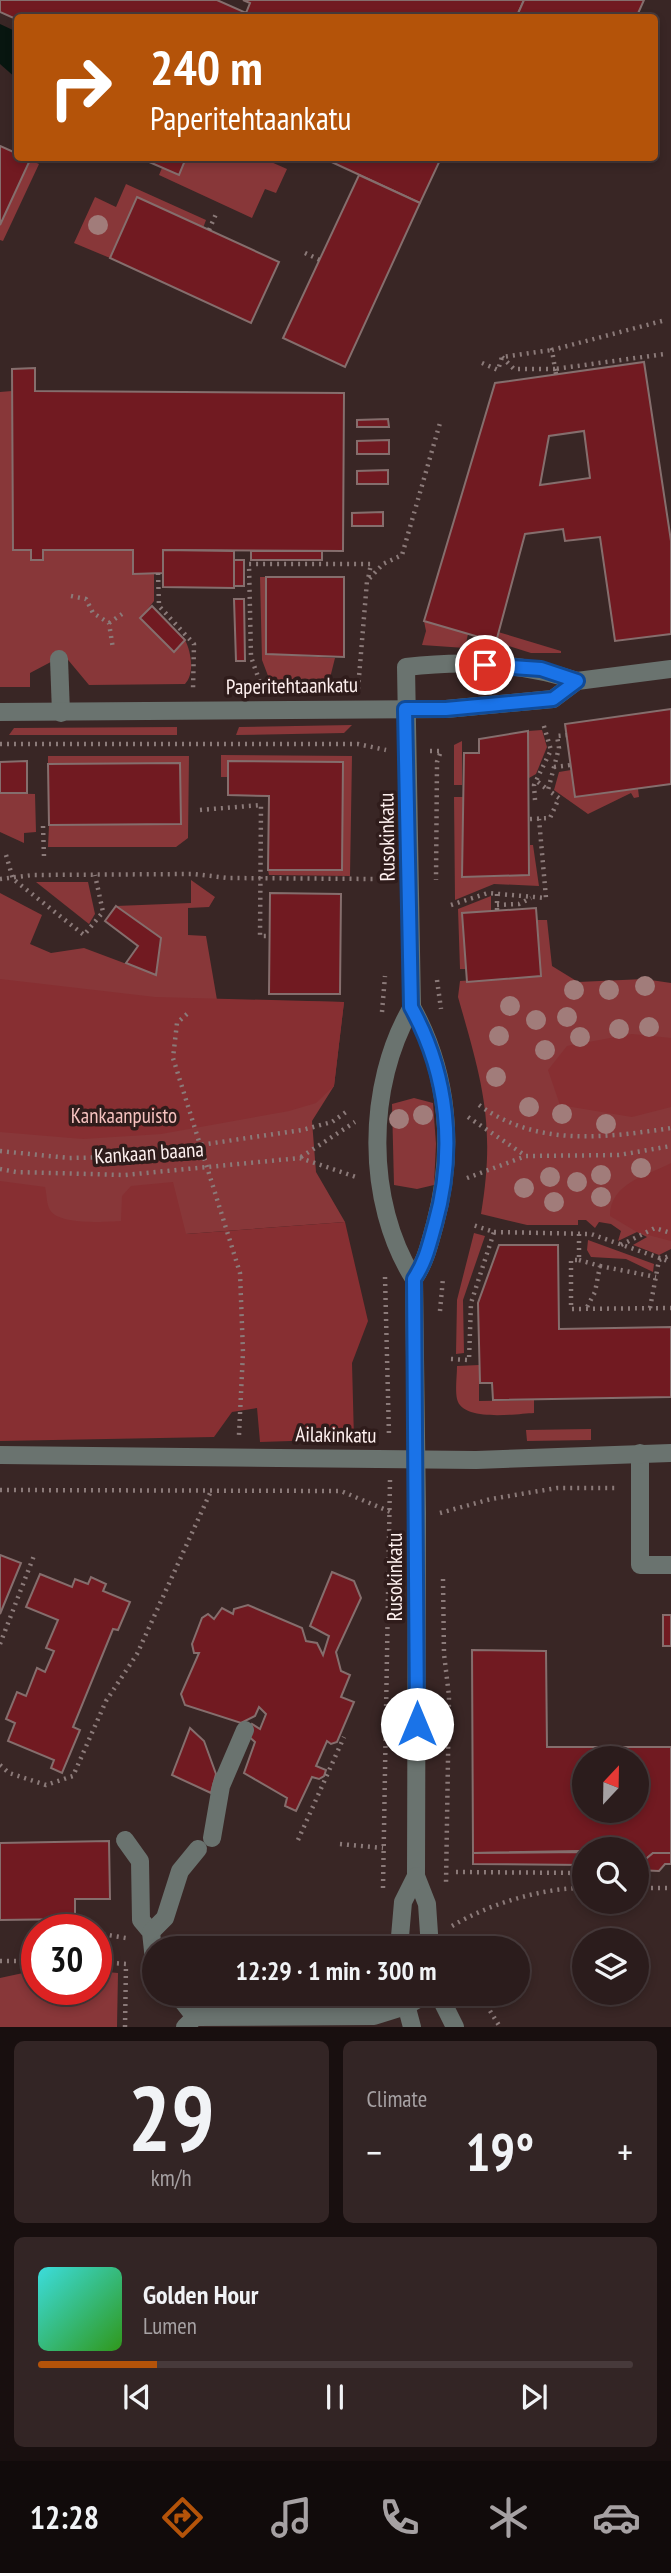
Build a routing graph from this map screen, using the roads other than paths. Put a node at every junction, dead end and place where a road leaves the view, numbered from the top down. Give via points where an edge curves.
1 (59, 659) dead end
2 (406, 667) joint
3 (671, 669) edge
4 (577, 681) junction
5 (405, 709) junction
6 (0, 712) edge
7 (61, 713) junction
8 (411, 1007) junction
9 (414, 1279) junction
10 (640, 1453) junction
11 (671, 1453) edge
12 (0, 1455) edge
13 (416, 1460) junction
14 (671, 1565) edge
15 (245, 1730) dead end
16 (125, 1840) dead end
17 (416, 1877) junction
18 (148, 1936) edge
19 (156, 1936) edge
20 (400, 1936) edge
21 (429, 1936) edge
22 (182, 2006) edge
23 (392, 2006) edge
24 (407, 2006) edge
25 (444, 2006) edge
26 (190, 2022) edge
27 (412, 2027) edge
28 (454, 2027) edge

1 - 7 street
2 - 4 street, Paperitehtaankatu via 446,663 541,669
2 - 5 street, Rusokinkatu
3 - 4 street, Paperitehtaankatu
4 - 5 street, Paperitehtaankatu via 553,699
5 - 7 street, Paperitehtaankatu
5 - 8 street, Rusokinkatu
6 - 7 street, Paperitehtaankatu
8 - 9 street, Rusokinkatu via 386,1070 379,1167 395,1242
8 - 9 street, Rusokinkatu via 438,1069 447,1142 443,1192 428,1254
9 - 13 street, Rusokinkatu
10 - 11 street, Ailakinkatu
10 - 13 street, Ailakinkatu
10 - 14 street via 640,1565
12 - 13 street, Ailakinkatu
13 - 17 street, Rusokinkatu
15 - 19 street via 221,1786 205,1843 180,1871
16 - 18 street via 140,1861 141,1920
17 - 20 street, Rusokinkatu via 403,1902
17 - 21 street, Rusokinkatu via 427,1903
22 - 26 street
23 - 26 street via 374,2016
24 - 27 street
25 - 28 street

